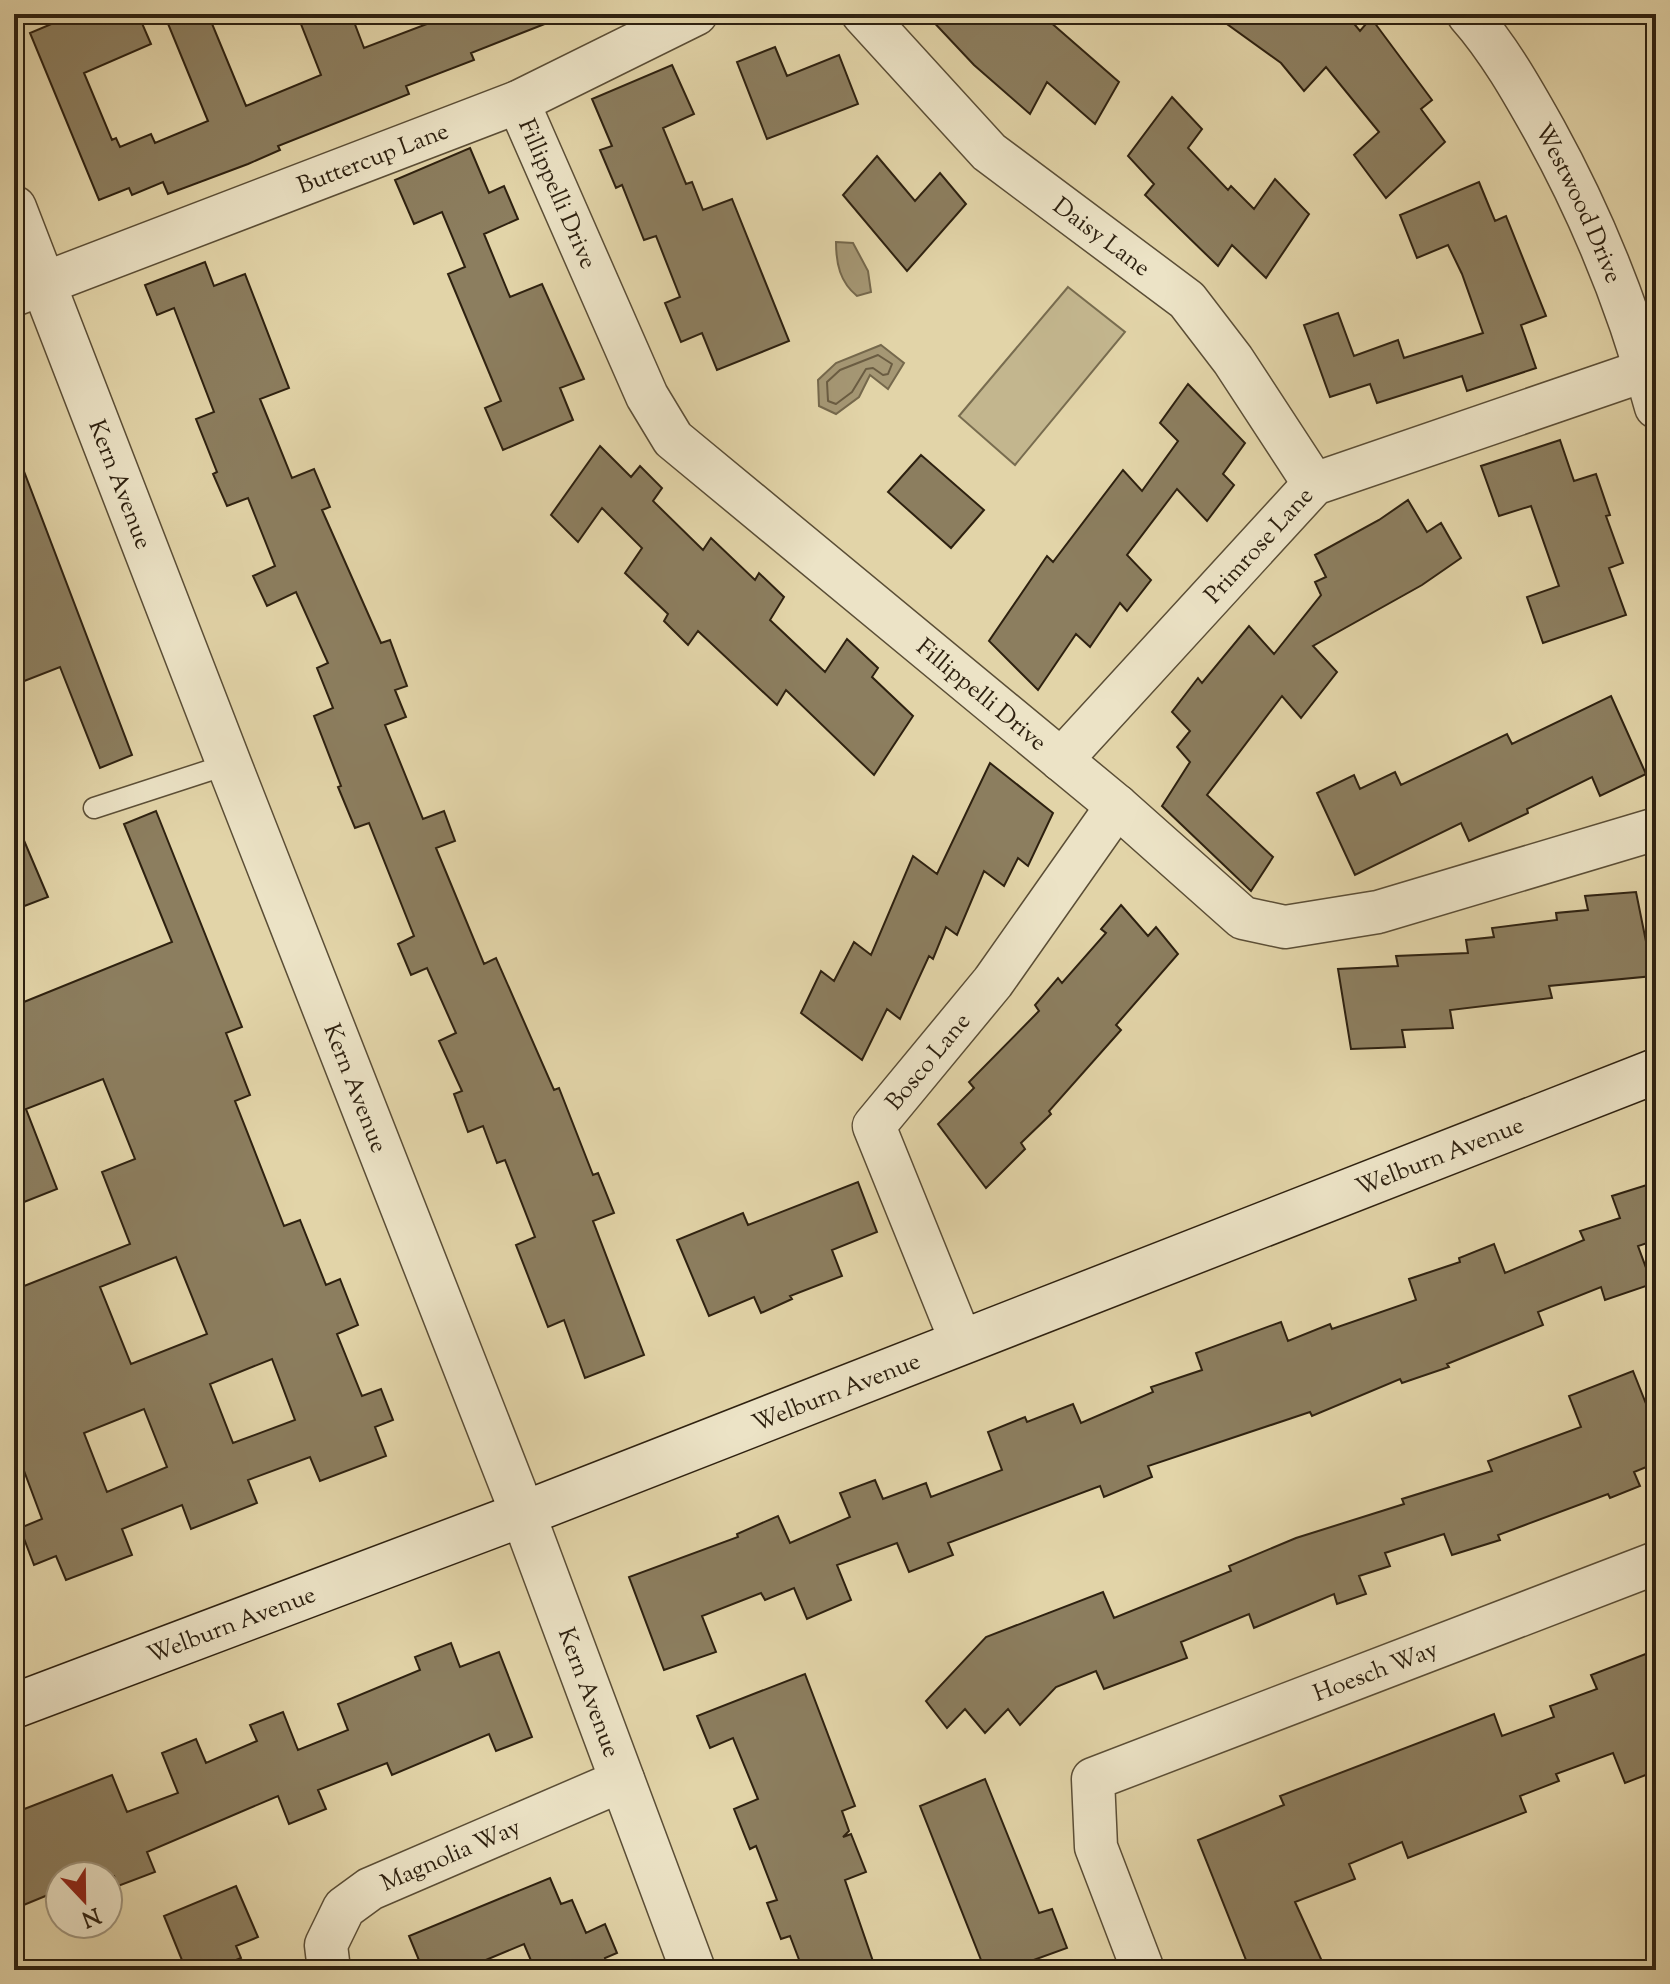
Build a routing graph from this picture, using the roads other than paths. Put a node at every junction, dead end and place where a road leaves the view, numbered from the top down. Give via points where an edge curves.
1 (696, 14) edge
2 (863, 14) edge
3 (1468, 14) edge
4 (518, 102) junction
5 (14, 208) edge
6 (29, 289) edge
7 (1651, 388) edge
8 (1314, 484) junction
9 (1061, 760) junction
10 (229, 764) junction
11 (1117, 806) junction
12 (94, 808) dead end
13 (1656, 829) edge
14 (1656, 1071) edge
15 (961, 1341) junction
16 (523, 1514) junction
17 (1656, 1563) edge
18 (14, 1706) edge
19 (623, 1780) junction
20 (329, 1970) edge
21 (693, 1970) edge
22 (1143, 1970) edge

1 - 4 street, Buttercup Lane
2 - 8 street, Daisy Lane via 989,152 1187,300
3 - 7 street, Westwood Drive via 1503,59 1579,193 1617,284
4 - 6 street, Buttercup Lane
4 - 9 street, Fillippelli Drive via 647,396 673,439
5 - 6 street, Kern Avenue
6 - 10 street, Kern Avenue
7 - 8 street, Primrose Lane
8 - 9 street, Primrose Lane
9 - 11 street, Fillippelli Drive
10 - 12 lane
10 - 16 street, Kern Avenue
11 - 13 street, Fillippelli Drive via 1243,918 1285,927 1378,912
11 - 15 street, Bosco Lane via 993,982 874,1126
14 - 15 street, Welburn Avenue
15 - 16 street, Welburn Avenue
16 - 18 street, Welburn Avenue
16 - 19 street, Kern Avenue
17 - 22 street, Hoesch Way via 1093,1779 1096,1847
19 - 20 street, Magnolia Way via 370,1889 344,1908 326,1945
19 - 21 street, Kern Avenue

